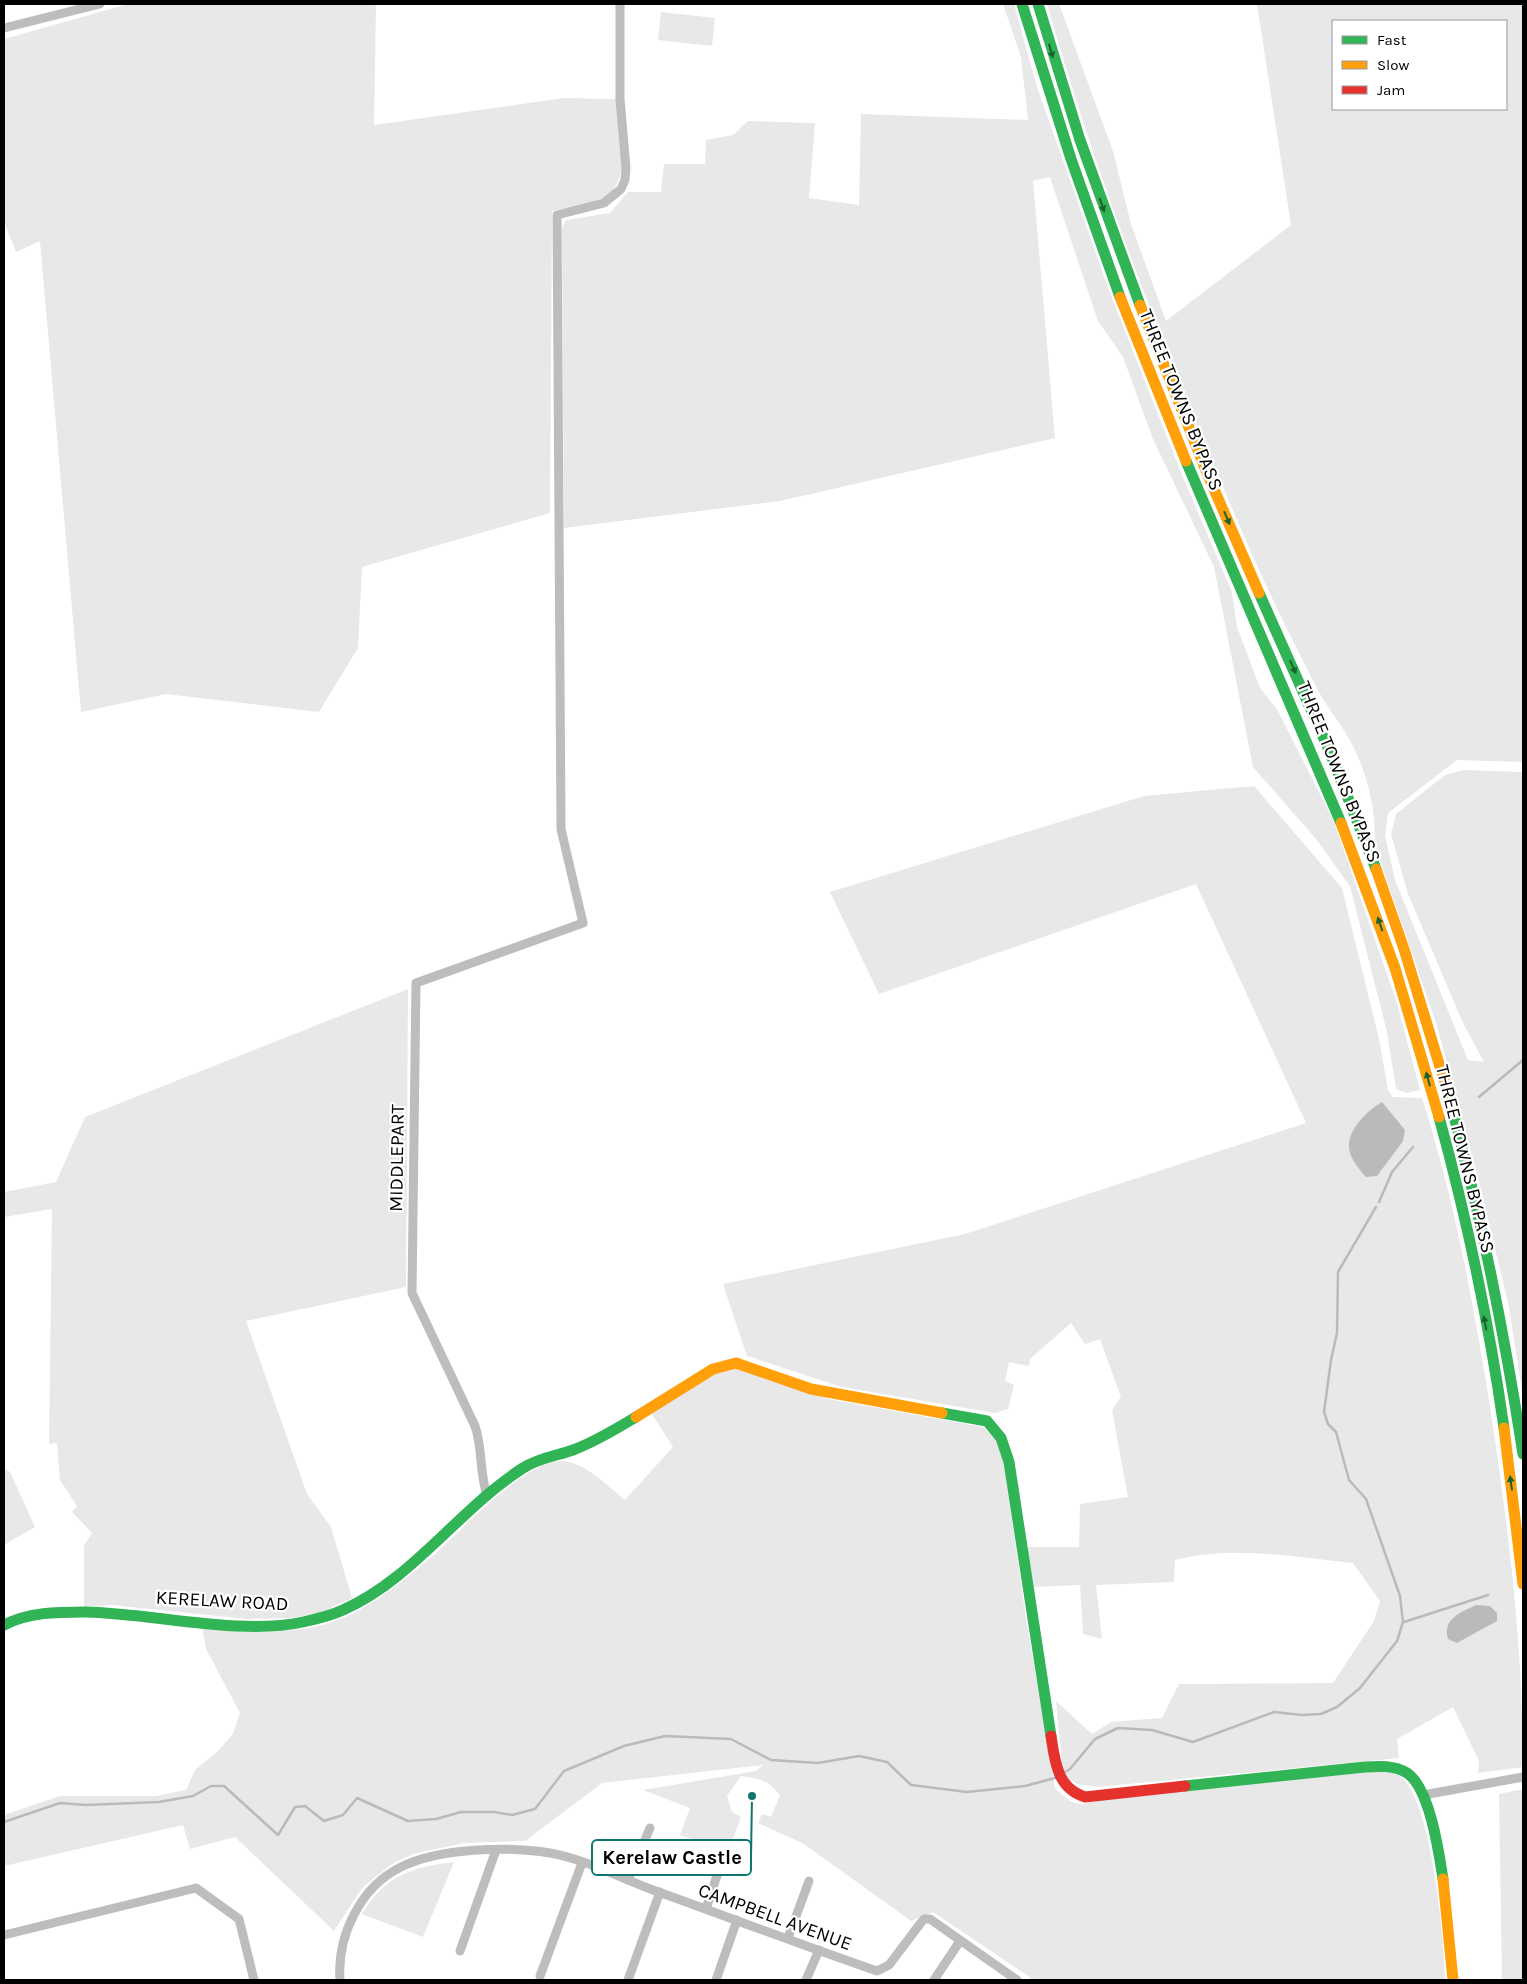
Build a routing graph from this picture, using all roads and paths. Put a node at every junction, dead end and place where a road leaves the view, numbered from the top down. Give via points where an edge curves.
1 (96, 4) edge
2 (620, 4) edge
3 (1022, 4) edge
4 (1038, 4) edge
5 (4, 28) edge
6 (1523, 1454) edge
7 (487, 1495) junction
8 (1523, 1584) edge
9 (4, 1625) edge
10 (1523, 1777) edge
11 (1423, 1795) junction
12 (650, 1828) dead end
13 (496, 1850) junction
14 (724, 1854) dead end
15 (582, 1863) junction
16 (628, 1880) junction
17 (809, 1881) dead end
18 (660, 1892) junction
19 (706, 1909) junction
20 (737, 1920) junction
21 (4, 1935) edge
22 (788, 1938) junction
23 (960, 1941) junction
24 (819, 1950) junction
25 (460, 1951) dead end
26 (540, 1976) dead end
27 (254, 1980) edge
28 (340, 1980) edge
29 (628, 1980) edge
30 (716, 1980) edge
31 (806, 1980) edge
32 (934, 1980) edge
33 (1017, 1980) edge
34 (1453, 1980) edge

1 - 5 street
2 - 7 street, MIDDLEPART via 620,99 625,180 621,189 604,203 557,215 562,829 584,923 416,983 412,1292 475,1426 480,1440 481,1478
8 -> 3 main road, THREE TOWNS BYPASS via 1507,1452 1468,1239 1444,1138 1395,968 1324,776 1166,415 1123,305 1063,139
4 -> 6 main road, THREE TOWNS BYPASS via 1074,123 1137,300 1235,538 1339,771 1402,944 1459,1133 1507,1351
7 - 9 main road, KERELAW ROAD via 415,1562 372,1595 350,1608 310,1622 246,1624 107,1611 28,1616
7 - 11 main road, KERELAW ROAD via 533,1462 570,1452 599,1439 713,1369 736,1363 811,1389 987,1421 1001,1438 1009,1462 1060,1776 1069,1790 1085,1797 1387,1766 1413,1778
10 - 11 street
11 - 34 main road via 1447,1895
12 - 16 street
13 - 15 street, CAMPBELL AVENUE via 549,1853
13 - 25 street
13 - 28 street, CAMPBELL AVENUE via 417,1861 394,1871 375,1885 350,1923 339,1966
14 - 19 street
15 - 16 street, CAMPBELL AVENUE
15 - 26 street
16 - 18 street, CAMPBELL AVENUE
17 - 22 street
18 - 19 street, CAMPBELL AVENUE
18 - 29 street
19 - 20 street, CAMPBELL AVENUE
20 - 22 street, CAMPBELL AVENUE
20 - 30 street
21 - 27 street via 196,1888 239,1919
22 - 24 street, CAMPBELL AVENUE
23 - 24 street, CAMPBELL AVENUE via 930,1919 924,1920 889,1965 881,1970
23 - 32 street
23 - 33 street
24 - 31 street

